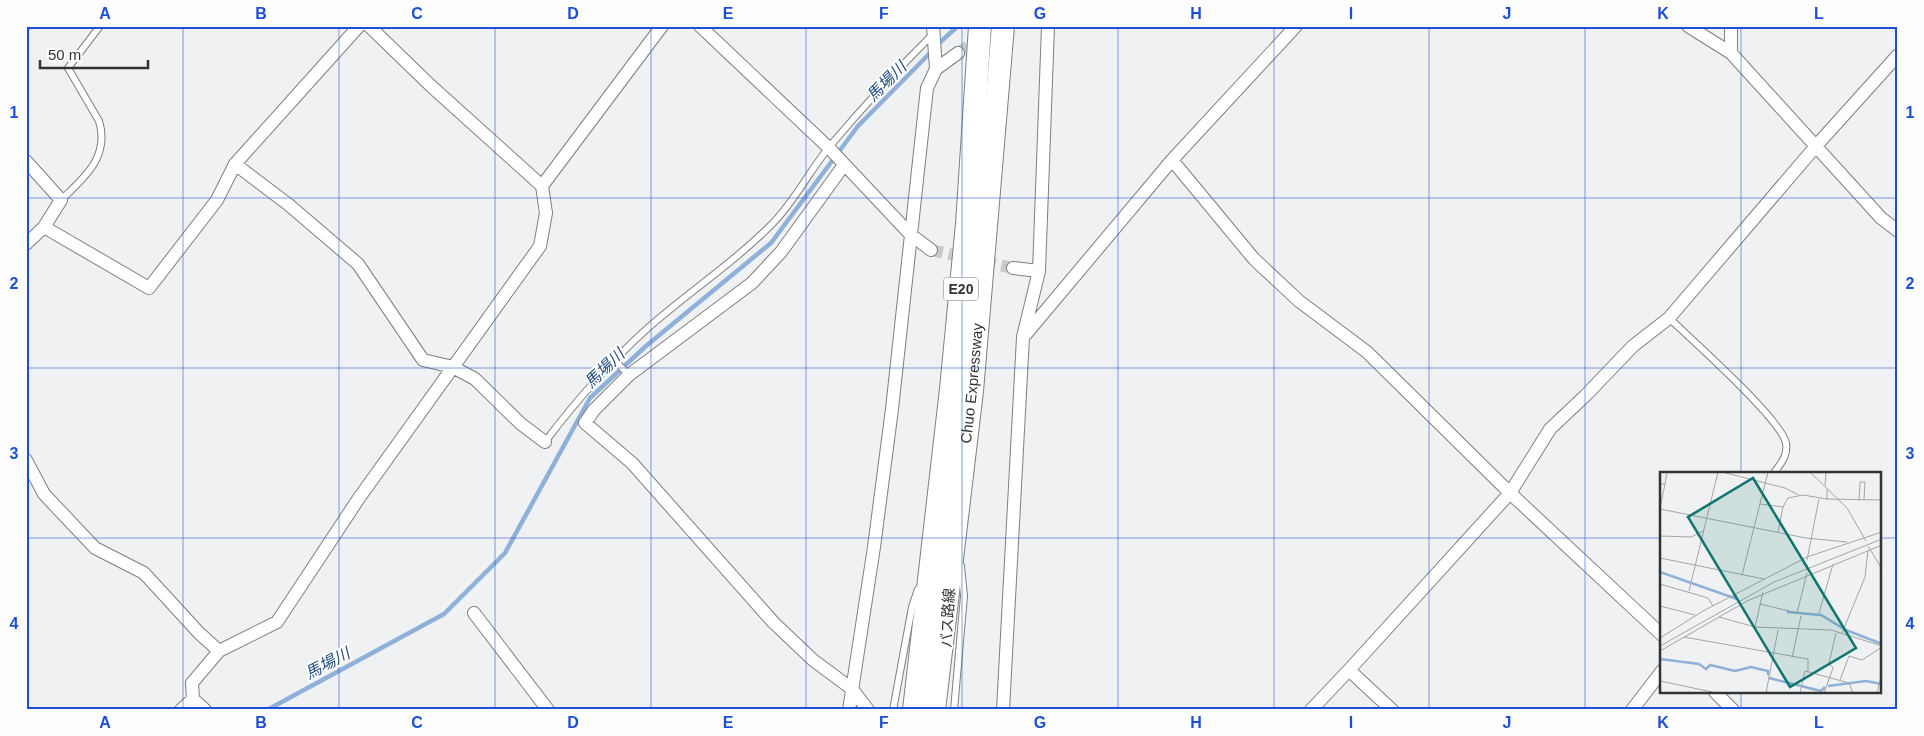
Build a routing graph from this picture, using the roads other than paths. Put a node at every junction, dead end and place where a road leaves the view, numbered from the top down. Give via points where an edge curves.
1 (100, 26) edge
2 (359, 26) edge
3 (369, 26) edge
4 (662, 26) edge
5 (700, 26) edge
6 (1002, 26) edge
7 (1048, 26) edge
8 (1296, 26) edge
9 (1688, 26) edge
10 (1731, 26) edge
11 (980, 28) edge
12 (933, 34) edge
13 (958, 53) tunnel mouth
14 (1731, 53) junction
15 (1898, 55) edge
16 (935, 64) junction
17 (1816, 146) junction
18 (830, 149) junction
19 (1172, 160) junction
20 (26, 161) edge
21 (235, 164) junction
22 (843, 164) junction
23 (542, 186) junction
24 (61, 200) junction
25 (44, 227) junction
26 (1898, 231) edge
27 (910, 234) junction
28 (26, 244) edge
29 (931, 250) tunnel mouth
30 (1012, 268) tunnel mouth
31 (1039, 271) junction
32 (1670, 318) junction
33 (1023, 337) junction
34 (617, 363) junction
35 (453, 367) junction
36 (627, 373) junction
37 (545, 442) joint
38 (26, 460) edge
39 (1775, 472) edge
40 (1510, 493) junction
41 (956, 528) junction
42 (933, 547) junction
43 (474, 613) dead end
44 (1660, 633) edge
45 (219, 651) junction
46 (1349, 670) junction
47 (1660, 674) edge
48 (852, 689) junction
49 (1717, 694) edge
50 (193, 699) junction
51 (181, 710) edge
52 (204, 710) edge
53 (548, 710) edge
54 (849, 710) edge
55 (868, 710) edge
56 (893, 710) edge
57 (914, 710) edge
58 (934, 710) edge
59 (954, 710) edge
60 (1003, 710) edge
61 (1311, 710) edge
62 (1392, 710) edge
63 (1632, 710) edge
64 (1733, 710) edge

1 - 24 lane via 68,68 99,121 101,146 88,174
2 - 21 street
3 - 23 street
4 - 23 street
5 - 18 street
6 - 41 highway, Chuo Expressway / E20 via 972,391
7 - 31 street
8 - 19 street
9 - 14 street
10 - 14 street
11 - 42 highway, Chuo Expressway / E20 via 967,224
12 - 16 street
12 - 18 lane via 902,64
13 - 16 street
14 - 17 street
15 - 17 street
16 - 27 street via 927,88
17 - 26 street via 1880,218
17 - 32 street
18 - 22 street
18 - 34 lane via 776,220 728,265 649,328
19 - 33 street
19 - 40 street via 1254,259 1299,301 1367,352
20 - 24 street
21 - 25 street via 217,200 149,288
21 - 35 street via 358,264 423,360
22 - 27 street
22 - 36 street via 781,252 752,282
23 - 35 street via 546,213 540,246
24 - 25 street
25 - 28 street
27 - 29 street
27 - 48 street via 892,409
30 - 31 street
31 - 33 street
32 - 39 lane via 1771,417 1786,441 1787,455
32 - 40 street via 1633,346 1550,430
33 - 60 street
34 - 36 lane
34 - 37 lane
35 - 37 street via 475,379 521,424
35 - 45 street via 359,498 277,622
36 - 48 street via 586,423 632,463 773,622 813,660
38 - 45 street via 44,494 95,548 144,573
40 - 44 street
40 - 46 street
41 - 58 highway, Chuo Expressway / E20
41 - 59 lane, バス路線 via 964,596
42 - 56 lane, バス路線 via 912,607
42 - 57 highway, Chuo Expressway / E20
43 - 53 street
45 - 50 street via 192,683
46 - 61 street
46 - 62 street
47 - 63 street
48 - 54 street
48 - 55 street
49 - 64 street
50 - 51 street
50 - 52 street

